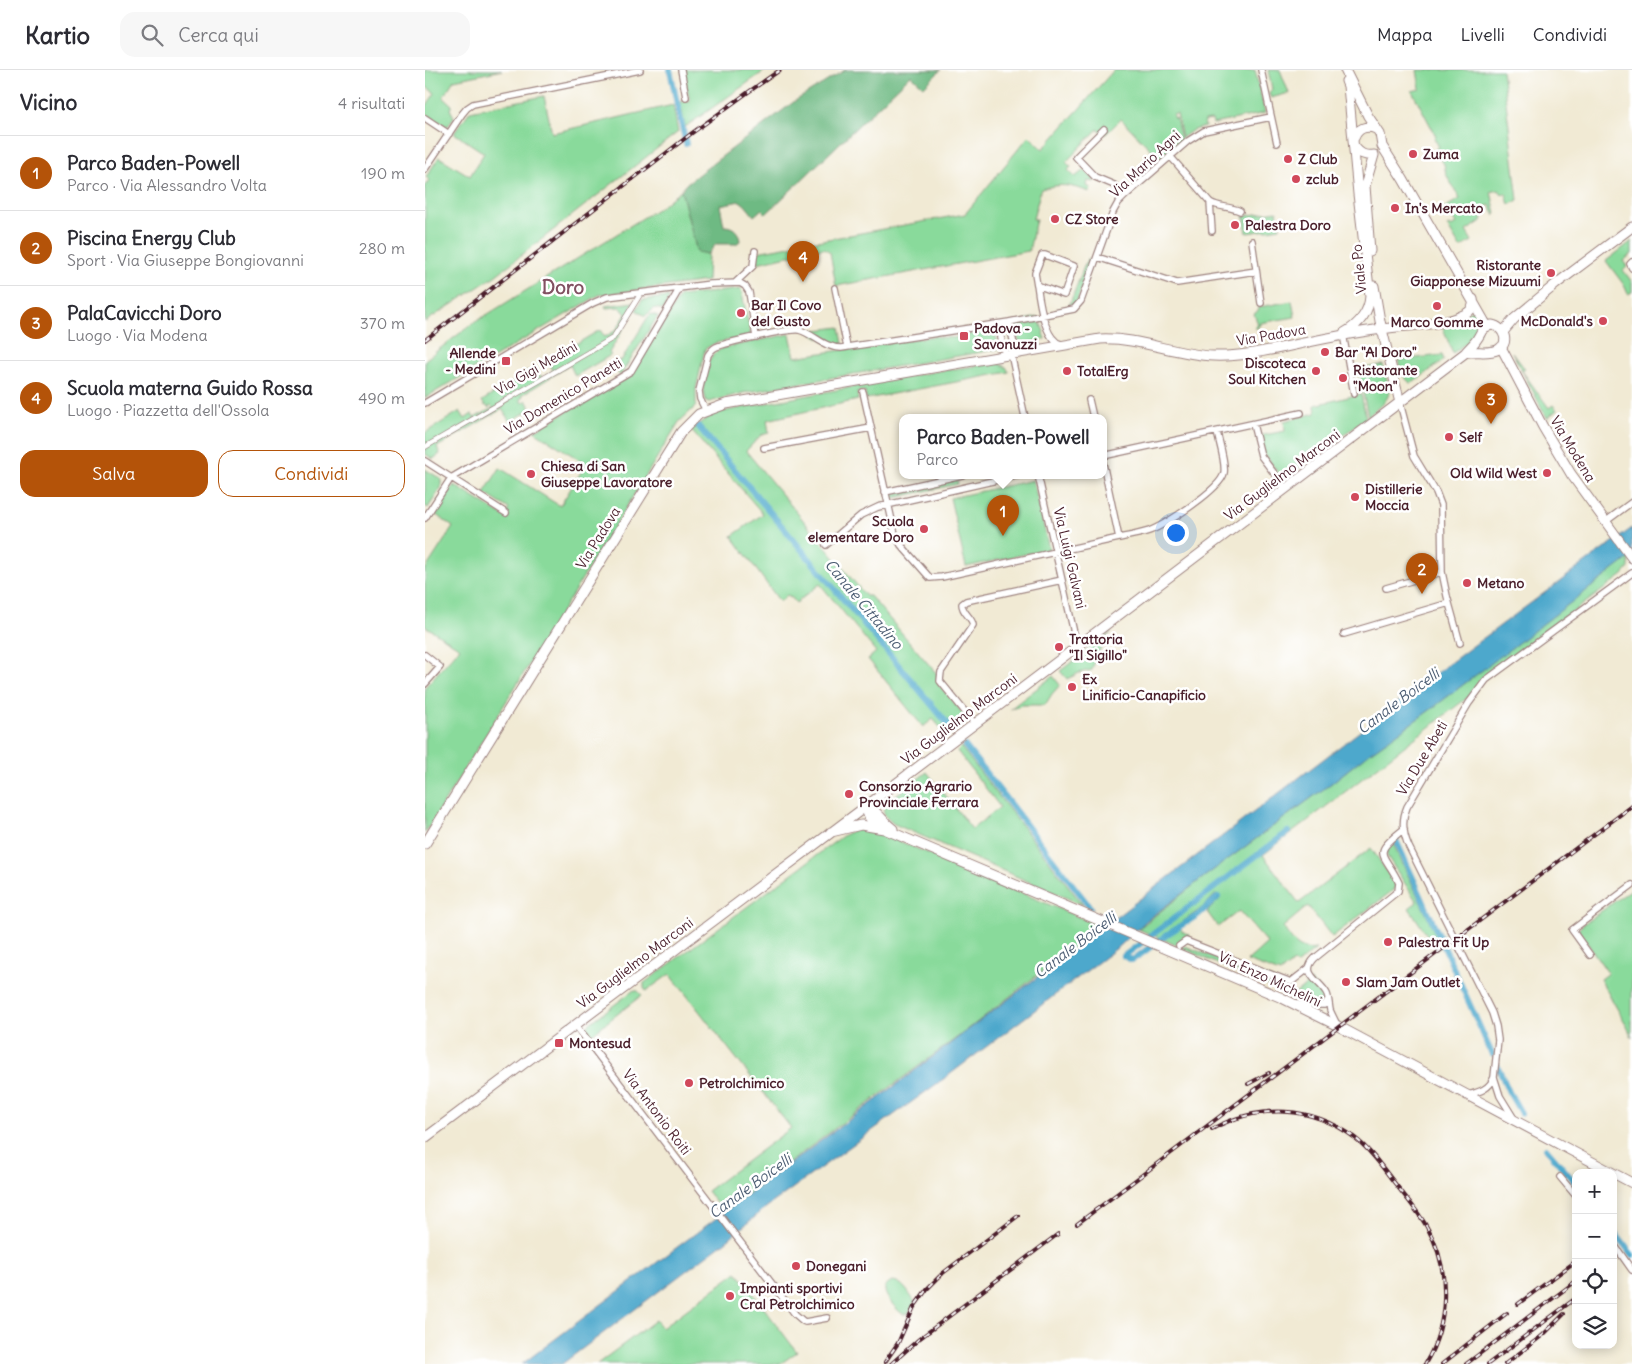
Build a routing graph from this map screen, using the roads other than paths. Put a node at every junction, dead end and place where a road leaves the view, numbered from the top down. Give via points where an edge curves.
1 (640, 70) edge
2 (681, 70) edge
3 (1261, 70) edge
4 (1346, 70) edge
5 (686, 97) dead end
6 (1271, 117) junction
7 (425, 118) edge
8 (1104, 129) dead end
9 (449, 134) junction
10 (1380, 137) junction
11 (1354, 142) junction
12 (1277, 143) dead end
13 (1374, 155) junction
14 (1170, 156) junction
15 (425, 170) edge
16 (1125, 196) junction
17 (1209, 202) junction
18 (1240, 211) dead end
19 (1632, 227) edge
20 (1212, 231) dead end
21 (1251, 241) dead end
22 (755, 251) dead end
23 (1097, 257) junction
24 (1632, 262) edge
25 (1632, 268) edge
26 (1256, 271) junction
27 (737, 283) junction
28 (1037, 284) junction
29 (680, 288) junction
30 (835, 288) dead end
31 (641, 293) junction
32 (1473, 299) junction
33 (1261, 302) dead end
34 (1042, 314) junction
35 (1514, 319) junction
36 (1009, 322) junction
37 (998, 324) junction
38 (1489, 325) junction
39 (1382, 329) junction
40 (1503, 332) junction
41 (1342, 335) junction
42 (756, 336) junction
43 (1478, 338) junction
44 (1063, 345) junction
45 (1501, 347) junction
46 (844, 348) junction
47 (1488, 351) junction
48 (1465, 353) junction
49 (1010, 354) junction
50 (863, 392) dead end
51 (1354, 394) dead end
52 (1089, 400) dead end
53 (425, 403) edge
54 (1400, 403) junction
55 (706, 410) junction
56 (1301, 413) dead end
57 (1024, 414) edge
58 (1092, 414) edge
59 (1253, 424) junction
60 (871, 428) junction
61 (1217, 432) junction
62 (425, 447) edge
63 (764, 448) dead end
64 (1107, 455) edge
65 (425, 461) edge
66 (451, 478) junction
67 (942, 479) edge
68 (960, 479) edge
69 (1001, 479) edge
70 (1040, 479) edge
71 (1106, 479) edge
72 (961, 488) junction
73 (1286, 489) junction
74 (885, 492) junction
75 (1632, 502) edge
76 (888, 504) junction
77 (506, 513) dead end
78 (425, 518) edge
79 (1605, 522) junction
80 (1119, 538) junction
81 (826, 545) dead end
82 (1056, 552) junction
83 (1632, 558) edge
84 (1442, 572) junction
85 (1632, 574) edge
86 (1063, 580) junction
87 (1386, 588) dead end
88 (1449, 603) junction
89 (1344, 634) dead end
90 (1460, 643) dead end
91 (1077, 646) junction
92 (425, 655) edge
93 (425, 684) edge
94 (975, 724) junction
95 (887, 790) junction
96 (865, 807) junction
97 (877, 814) junction
98 (879, 827) junction
99 (1403, 829) junction
100 (831, 832) junction
101 (903, 836) junction
102 (425, 844) edge
103 (1632, 886) edge
104 (1179, 946) dead end
105 (1590, 955) dead end
106 (1309, 968) junction
107 (1328, 1000) junction
108 (1296, 1006) junction
109 (576, 1026) junction
110 (1338, 1026) junction
111 (1494, 1077) junction
112 (1468, 1095) junction
113 (1516, 1121) junction
114 (425, 1138) edge
115 (1606, 1169) edge
116 (1617, 1175) edge
117 (1560, 1177) dead end
118 (1632, 1183) edge
119 (1572, 1191) edge
120 (1617, 1249) edge
121 (1632, 1270) edge
122 (827, 1318) dead end

1 - 9 street via 473,104 464,111
2 - 5 street
3 - 6 street
4 - 10 main road
4 - 11 main road, Viale Po
6 - 12 street
6 - 14 street, Via Mario Agni via 1201,132
7 - 9 street
8 - 16 street via 1076,158 1095,177 1114,185
9 - 15 street
10 - 11 main road via 1368,127 1356,134
10 - 13 main road
10 - 32 main road
11 - 13 main road via 1359,153
11 - 41 main road, Viale Po via 1370,299 1359,322
13 - 39 main road, Viale Po via 1365,192 1374,287
14 - 16 street, Via Mario Agni
14 - 17 street
16 - 23 street, Via Mario Agni via 1115,207
17 - 18 street
17 - 20 street
19 - 35 main road
21 - 26 street
22 - 27 street via 753,266
23 - 26 street via 1177,283
23 - 34 street, Via Mario Agni via 1076,308
24 - 25 street via 1629,264
26 - 33 street
27 - 29 street
27 - 42 street via 749,292
28 - 28 street via 1064,295 1075,266 1042,255 1035,271
28 - 34 street
29 - 31 street
29 - 66 street, Via Domenico Panetti via 631,371
30 - 46 street
31 - 53 street via 607,297 593,303
31 - 62 street, Via Gigi Medini via 613,338
32 - 38 main road
32 - 39 main road, Via Padova via 1470,311 1459,317
34 - 36 street
34 - 44 street via 1051,338
35 - 38 main road
35 - 40 main road
36 - 37 street
36 - 49 street
37 - 46 street
37 - 49 street
38 - 40 main road via 1499,327
38 - 43 main road
39 - 41 main road, Via Padova
39 - 54 main road, Viale Po
40 - 45 main road via 1505,340
41 - 44 main road, Via Padova via 1223,356 1191,354 1123,340 1100,339
41 - 51 street
42 - 46 street via 799,330 831,347
42 - 55 street via 717,346 710,352 699,391
43 - 47 main road
43 - 48 main road
44 - 49 main road, Via Padova
45 - 47 main road
45 - 79 main road, Via Modena via 1548,436
47 - 48 main road
48 - 54 main road, Via Guglielmo Marconi
49 - 55 main road, Via Padova
49 - 57 street
50 - 60 street
52 - 58 street
54 - 73 main road, Via Guglielmo Marconi
54 - 84 street via 1412,452 1441,505
55 - 102 main road, Via Padova via 681,432
56 - 59 street
59 - 61 street
59 - 73 street via 1261,456
60 - 63 street
60 - 74 street
61 - 64 street
61 - 80 street via 1225,468 1217,486 1160,526
65 - 66 street
66 - 77 street
66 - 78 street
67 - 74 street
68 - 72 street
69 - 72 street
70 - 82 street, Via Luigi Galvani
71 - 80 street
72 - 76 street
73 - 91 main road, Via Guglielmo Marconi
74 - 76 street
75 - 79 street
76 - 81 street via 866,512
76 - 82 street via 897,539 930,578
79 - 83 main road, Via Modena
80 - 82 street
82 - 86 street, Via Luigi Galvani
84 - 87 street
84 - 88 street
85 - 99 street, Via Due Abeti via 1486,680 1407,807
86 - 91 street, Via Luigi Galvani
86 - 94 street via 962,604 973,625 941,672 940,681
88 - 89 street
88 - 90 street
91 - 94 main road, Via Guglielmo Marconi
92 - 93 street via 440,667
94 - 95 main road, Via Guglielmo Marconi
95 - 96 main road, Via Guglielmo Marconi
95 - 97 main road via 878,802
96 - 97 main road, Via Enzo Michelini
96 - 98 main road
96 - 100 main road, Via Guglielmo Marconi
97 - 101 main road, Via Enzo Michelini
98 - 100 main road, Via Enzo Michelini via 854,826
98 - 101 main road, Via Enzo Michelini
99 - 106 street via 1386,844 1383,852 1399,884 1398,892 1315,958
99 - 111 street via 1492,1013 1498,1040
100 - 109 main road, Via Guglielmo Marconi
101 - 108 main road, Via Enzo Michelini
103 - 105 street via 1572,930
104 - 106 street via 1186,941 1291,982
106 - 107 street
107 - 108 street via 1321,1006 1306,1002
107 - 110 street
108 - 110 main road, Via Enzo Michelini
109 - 114 main road, Via Guglielmo Marconi
109 - 122 street, Via Antonio Roiti via 795,1314 803,1322
110 - 112 main road, Via Enzo Michelini
111 - 112 street via 1485,1089
111 - 113 street via 1504,1104
112 - 113 main road, Via Enzo Michelini
113 - 115 main road, Via Enzo Michelini
116 - 118 main road, Via Enzo Michelini
117 - 119 street
120 - 121 street

